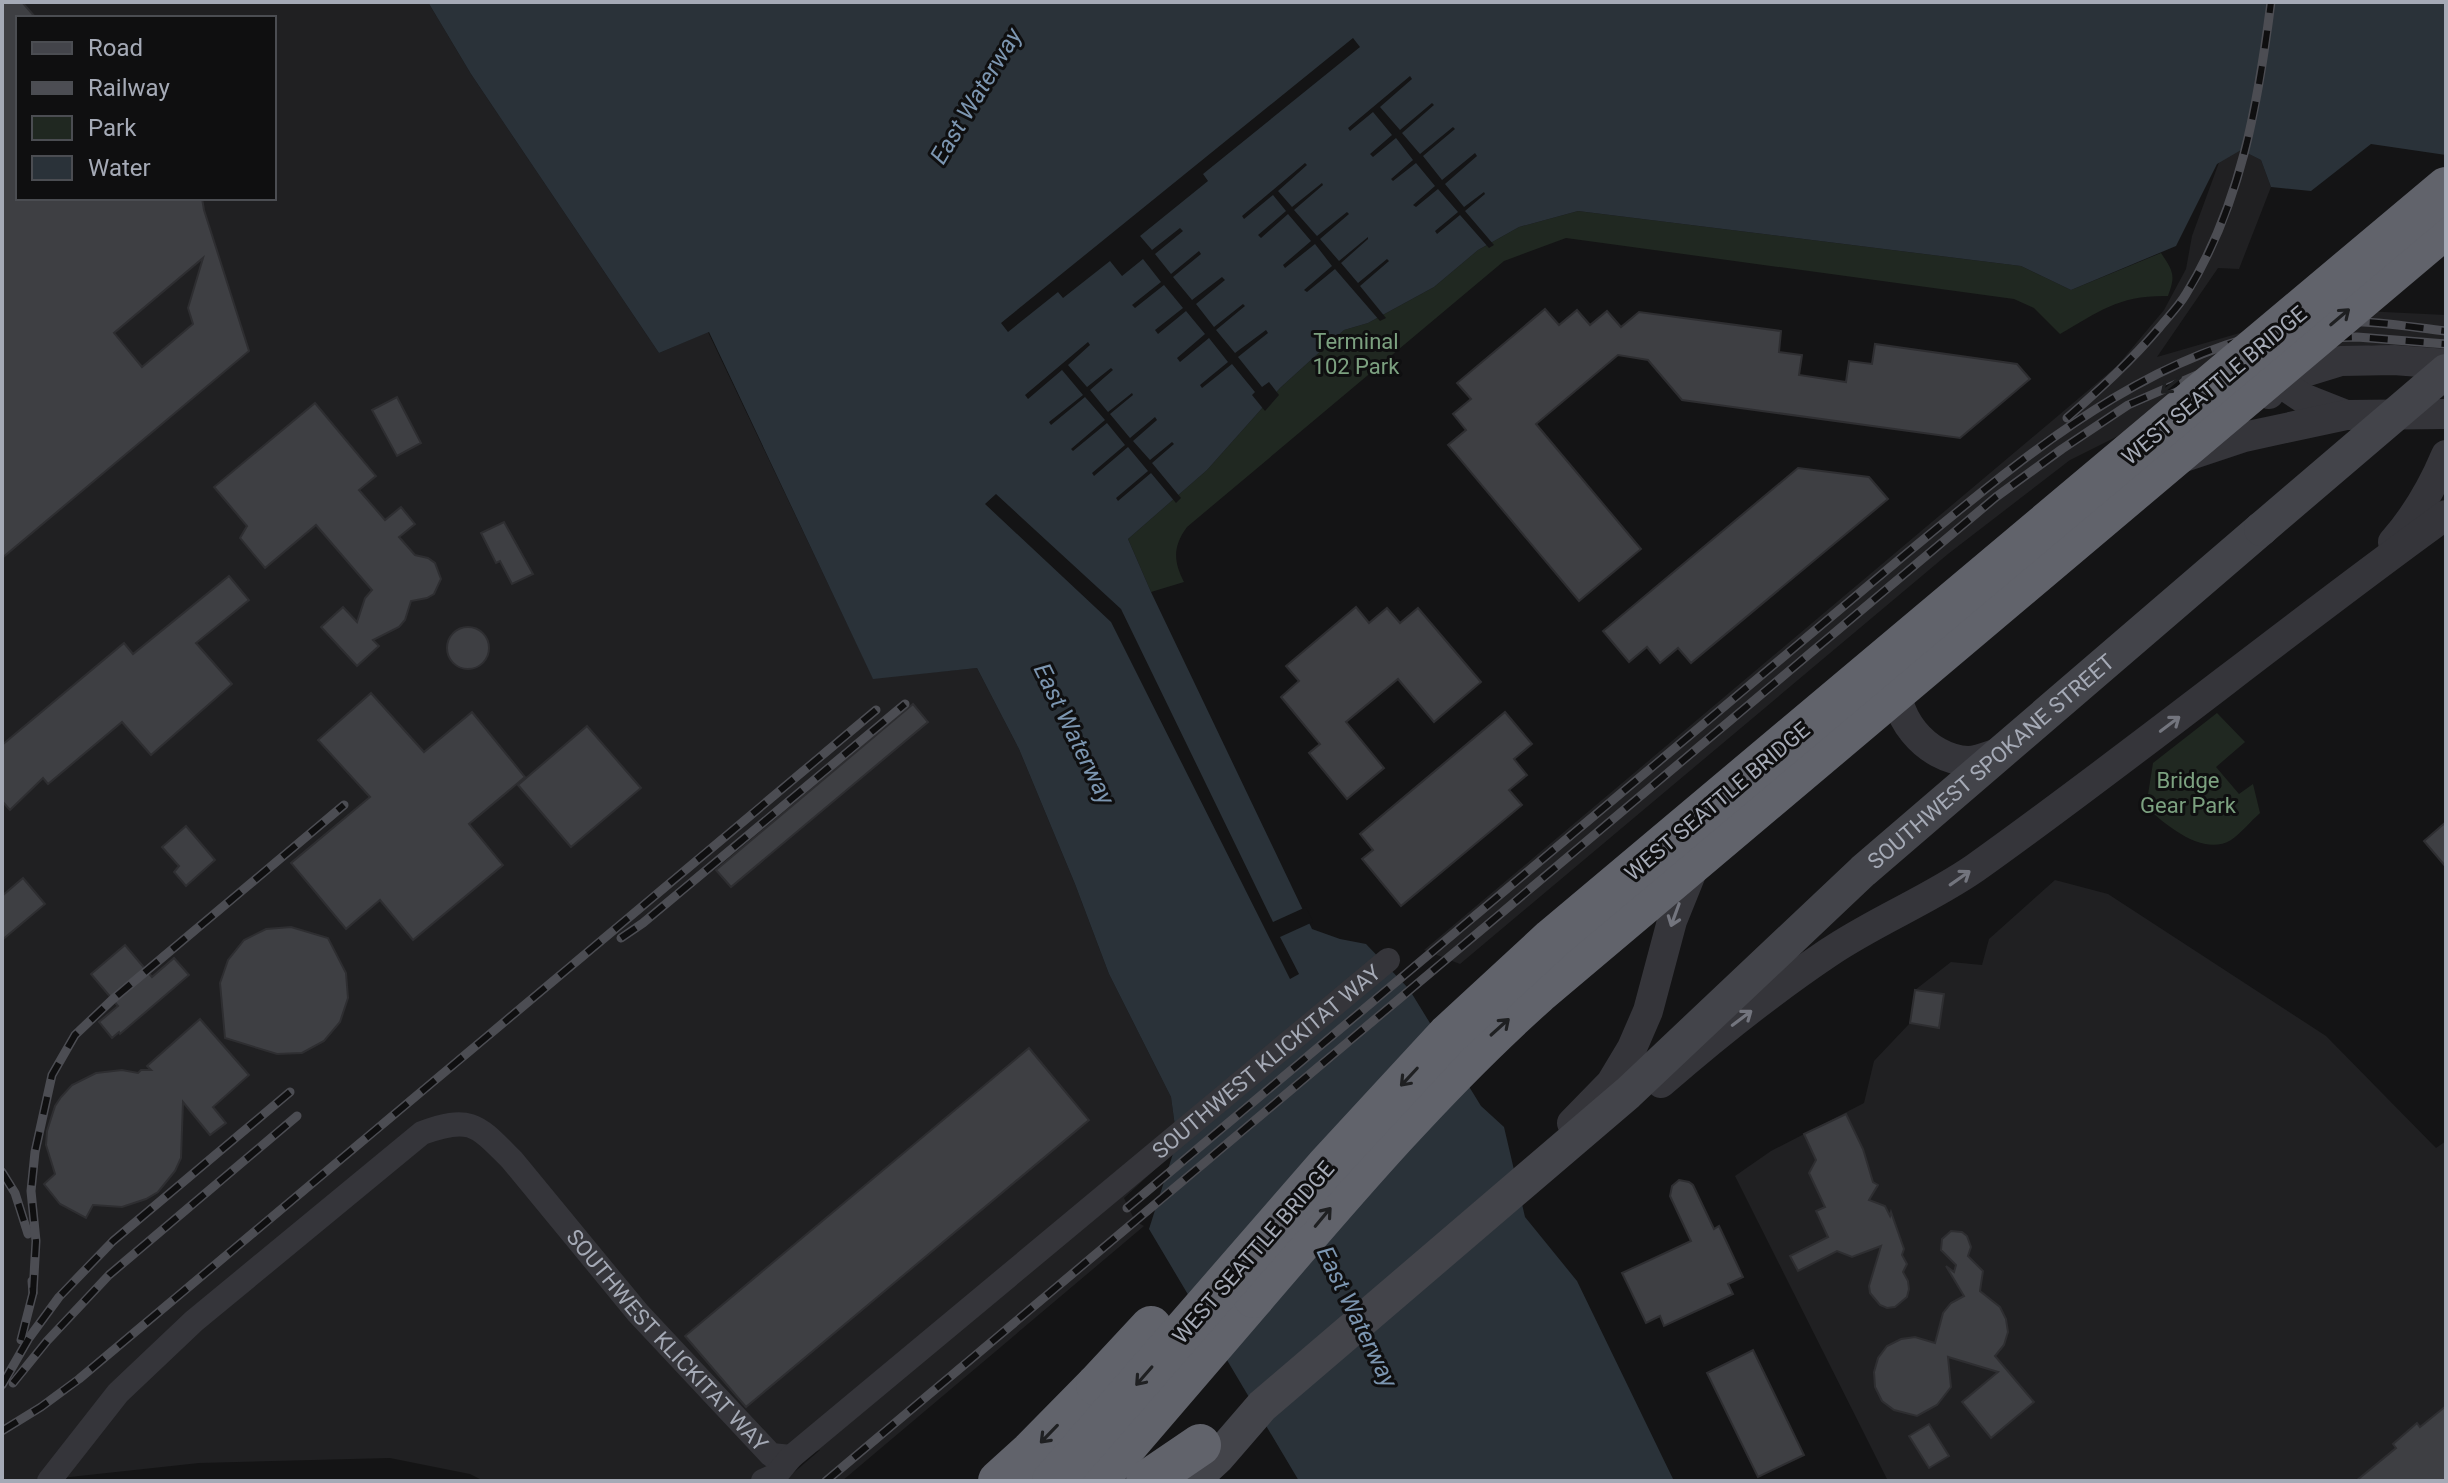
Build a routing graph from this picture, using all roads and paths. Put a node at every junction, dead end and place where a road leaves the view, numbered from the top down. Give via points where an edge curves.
1 (2446, 157) edge
2 (2446, 188) edge
3 (2446, 227) edge
4 (2446, 364) edge
5 (2446, 371) edge
6 (2276, 380) junction
7 (2446, 414) edge
8 (2346, 415) junction
9 (2244, 437) junction
10 (2446, 455) edge
11 (2446, 515) edge
12 (2365, 574) junction
13 (1906, 652) junction
14 (1998, 753) junction
15 (1388, 960) dead end
16 (1546, 1165) junction
17 (1254, 1297) junction
18 (791, 1457) junction
19 (1196, 1463) edge
20 (49, 1481) edge
21 (763, 1481) edge
22 (999, 1481) edge
23 (1053, 1481) edge
24 (1096, 1481) edge
25 (1117, 1481) edge
26 (1125, 1481) edge
27 (1147, 1481) edge

1 -> 22 highway, bridge via 1438,1007 1356,1091 1161,1316
2 -> 23 highway, WEST SEATTLE BRIDGE, bridge via 1552,939 1460,1024 1327,1166
17 -> 3 highway, WEST SEATTLE BRIDGE, bridge via 1492,1034
4 - 6 street via 2341,361
5 - 14 main road, SOUTHWEST SPOKANE STREET, bridge
6 - 8 street via 2303,398
6 - 9 street
6 - 13 street via 2218,403 2173,429
7 - 8 street
8 - 9 street
9 - 13 street via 2174,460 2120,488 1957,623
10 - 12 street via 2407,526
11 - 12 street
16 -> 12 street via 1599,1138 1700,1049 1829,952 1947,887 2058,808
13 - 14 street via 1896,685 1901,712 1919,740 1947,757 1969,761
13 -> 16 street via 1756,777 1720,815 1672,921 1648,1011 1632,1048 1611,1083 1554,1142
14 - 16 main road, SOUTHWEST SPOKANE STREET
15 - 18 street, SOUTHWEST KLICKITAT WAY
16 - 19 main road, SOUTHWEST SPOKANE STREET
17 - 24 highway, WEST SEATTLE BRIDGE
17 - 25 highway
18 - 20 street, SOUTHWEST KLICKITAT WAY via 771,1455 638,1313 502,1150 470,1125 450,1123 422,1133 194,1321 118,1393
18 - 21 street
19 - 26 main road, SOUTHWEST SPOKANE STREET
19 - 27 highway

